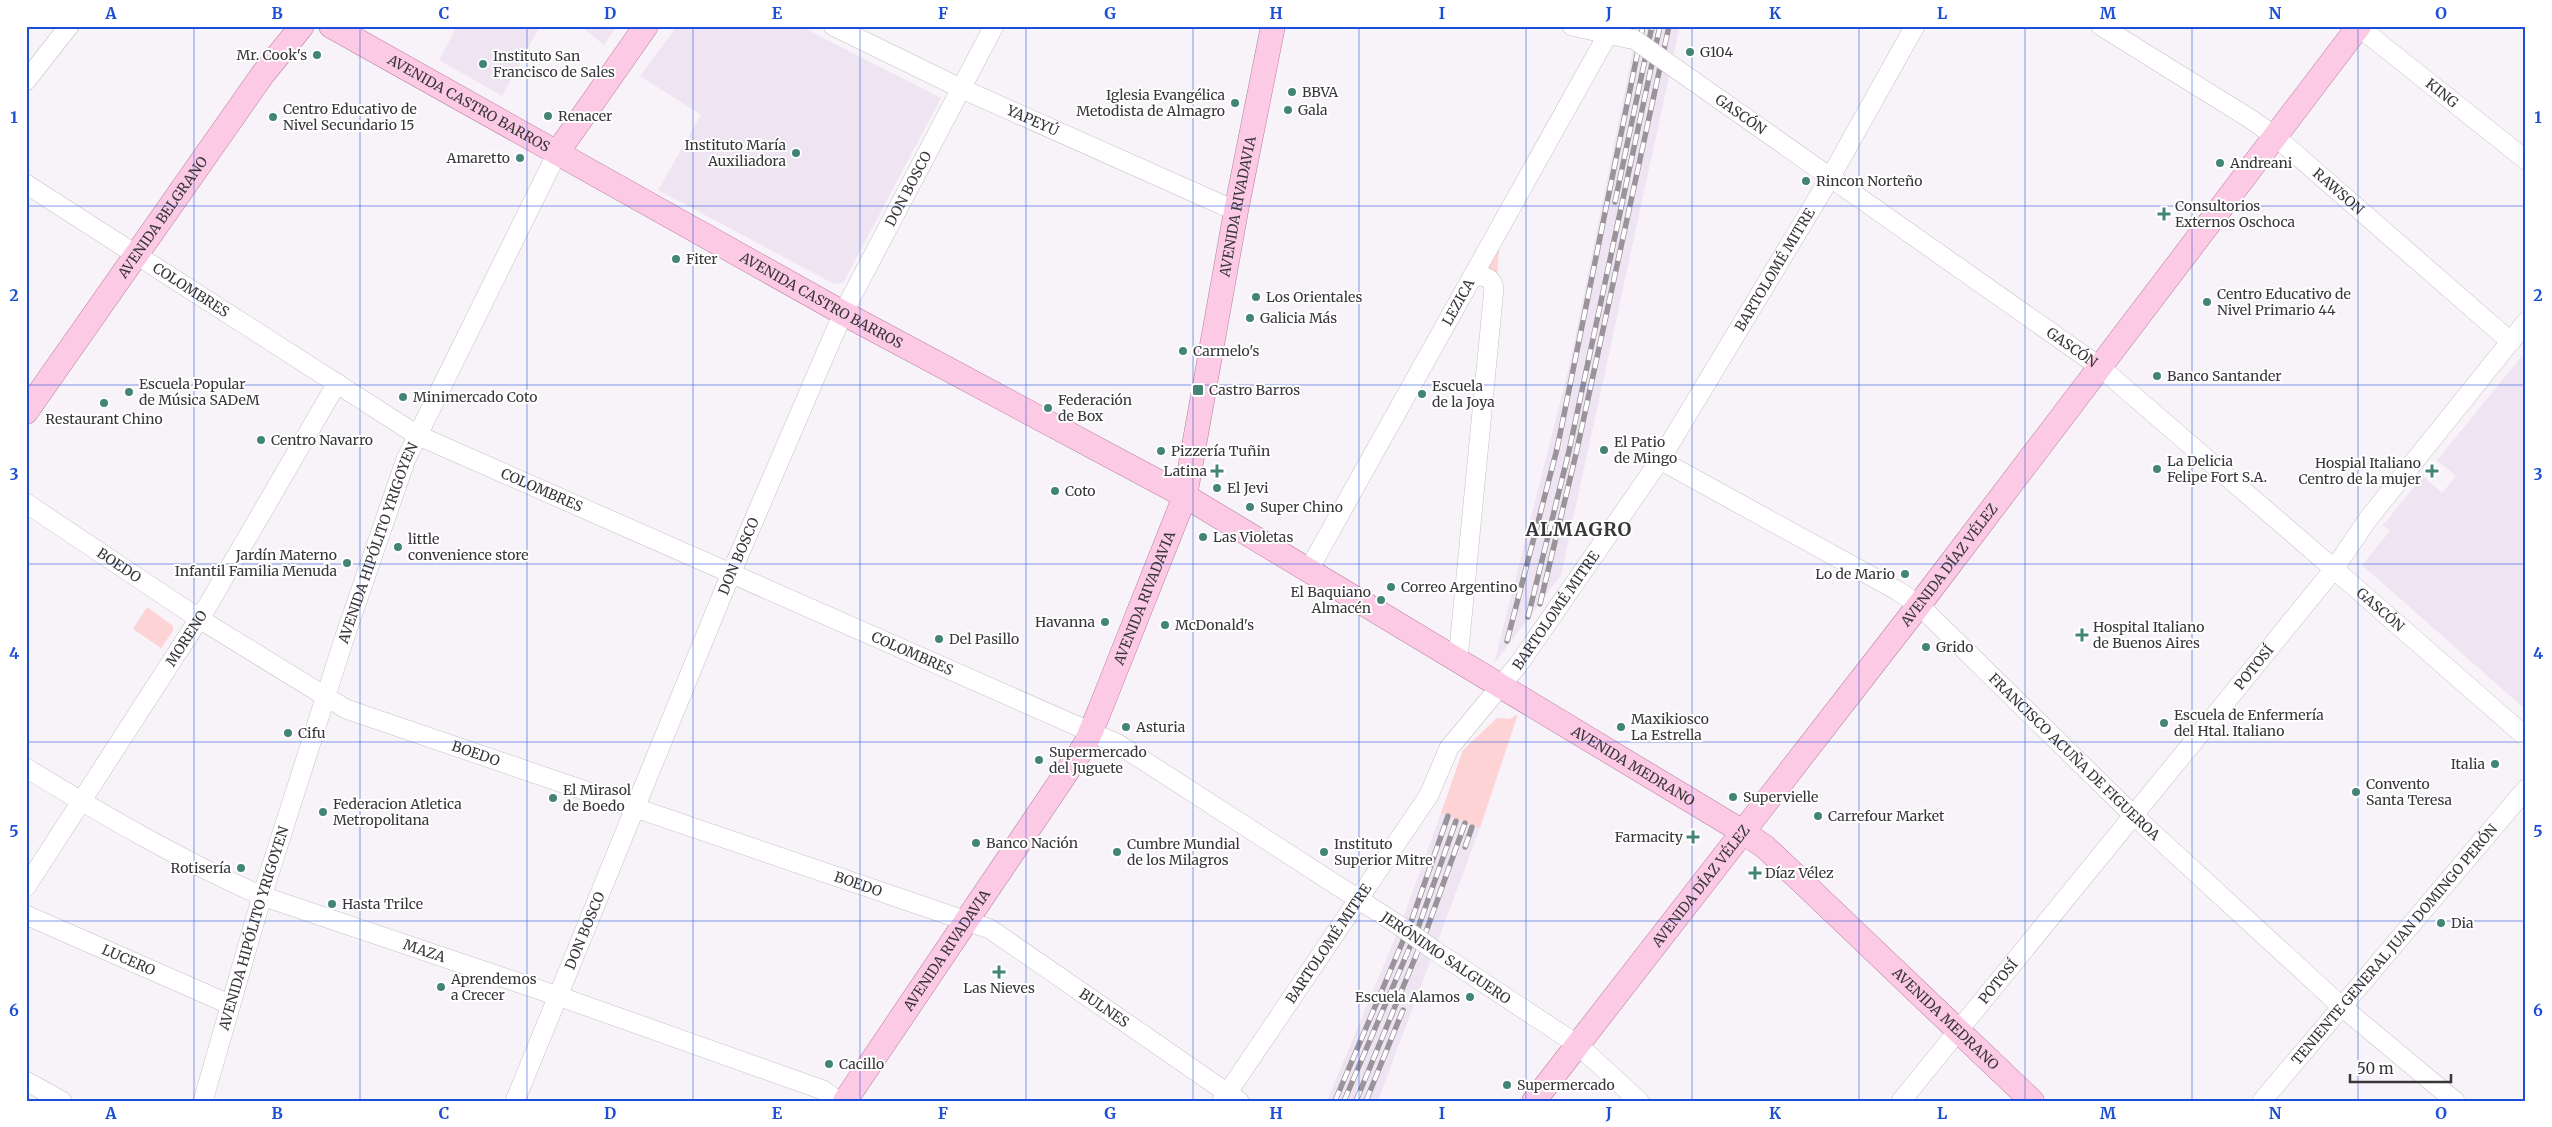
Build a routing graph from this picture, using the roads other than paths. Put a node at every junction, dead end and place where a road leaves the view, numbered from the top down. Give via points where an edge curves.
1 (70, 26) edge
2 (284, 26) edge
3 (302, 26) edge
4 (331, 26) edge
5 (646, 26) edge
6 (833, 26) edge
7 (994, 26) edge
8 (1273, 26) edge
9 (1572, 26) edge
10 (1915, 26) edge
11 (2101, 26) edge
12 (2359, 26) edge
13 (1608, 34) junction
14 (373, 48) junction
15 (279, 54) junction
16 (263, 74) junction
17 (26, 81) edge
18 (960, 88) junction
19 (2276, 138) junction
20 (558, 153) junction
21 (2526, 160) edge
22 (1830, 178) junction
23 (26, 184) edge
24 (1236, 211) junction
25 (136, 254) junction
26 (1472, 277) junction
27 (843, 313) junction
28 (2526, 322) edge
29 (2510, 342) junction
30 (2100, 367) junction
31 (337, 383) junction
32 (26, 412) edge
33 (417, 434) junction
34 (1660, 460) junction
35 (1185, 496) junction
36 (26, 502) edge
37 (2334, 568) junction
38 (732, 571) junction
39 (1308, 571) junction
40 (1918, 605) junction
41 (198, 618) junction
42 (1458, 660) junction
43 (1502, 686) junction
44 (326, 697) junction
45 (1091, 732) junction
46 (2526, 738) edge
47 (26, 768) edge
48 (2526, 789) edge
49 (80, 801) junction
50 (634, 808) junction
51 (2132, 814) junction
52 (1743, 832) junction
53 (26, 887) edge
54 (262, 896) junction
55 (1359, 899) junction
56 (26, 915) edge
57 (965, 922) junction
58 (558, 996) junction
59 (231, 1005) junction
60 (2341, 1006) junction
61 (1958, 1032) junction
62 (1578, 1045) junction
63 (26, 1081) edge
64 (1229, 1098) edge
65 (62, 1101) edge
66 (203, 1101) edge
67 (515, 1101) edge
68 (838, 1101) edge
69 (845, 1101) edge
70 (1534, 1101) edge
71 (1639, 1101) edge
72 (1901, 1101) edge
73 (2032, 1101) edge
74 (2262, 1101) edge
75 (2456, 1101) edge

1 - 17 street
2 - 16 main road via 281,40
3 - 15 main road, AVENIDA BELGRANO
4 - 14 main road, AVENIDA CASTRO BARROS
5 - 20 main road, AVENIDA HIPÓLITO YRIGOYEN
6 - 18 street, YAPEYÚ
7 - 18 street, DON BOSCO
8 - 24 main road, AVENIDA RIVADAVIA
9 - 13 street, GASCÓN
10 - 22 street, BARTOLOMÉ MITRE
11 - 19 street, RAWSON
12 - 19 main road, AVENIDA DÍAZ VÉLEZ
12 - 21 street, KING
13 - 22 street, GASCÓN, bridge via 1635,40
13 - 26 street, LEZICA
14 - 15 main road via 320,36 301,40
14 - 20 main road, AVENIDA CASTRO BARROS
15 - 16 main road, AVENIDA BELGRANO
16 - 25 main road, AVENIDA BELGRANO
18 - 24 street, YAPEYÚ
18 - 27 street, DON BOSCO
19 - 29 street, RAWSON
19 - 30 main road, AVENIDA DÍAZ VÉLEZ
20 - 27 main road, AVENIDA CASTRO BARROS
20 - 33 street, AVENIDA HIPÓLITO YRIGOYEN
22 - 30 street, GASCÓN
22 - 34 street, BARTOLOMÉ MITRE
23 - 25 street, COLOMBRES
24 - 35 main road, AVENIDA RIVADAVIA
25 - 31 street, COLOMBRES
25 - 32 main road, AVENIDA BELGRANO
26 - 39 street, LEZICA
26 - 42 street via 1487,276 1493,281 1494,288
27 - 35 main road, AVENIDA CASTRO BARROS
27 - 38 street, DON BOSCO
28 - 29 street, POTOSÍ
29 - 37 street, POTOSÍ via 2368,519
30 - 37 street, GASCÓN
30 - 40 main road, AVENIDA DÍAZ VÉLEZ
31 - 33 street, COLOMBRES
31 - 41 street, MORENO
33 - 38 street, COLOMBRES
33 - 44 street, AVENIDA HIPÓLITO YRIGOYEN
34 - 40 street, FRANCISCO ACUÑA DE FIGUEROA
34 - 43 street, BARTOLOMÉ MITRE
35 - 39 main road, AVENIDA MEDRANO
35 - 45 main road, AVENIDA RIVADAVIA
36 - 41 street, BOEDO
37 - 46 street, GASCÓN
37 - 51 street, POTOSÍ
38 - 45 street, COLOMBRES
38 - 50 street, DON BOSCO
39 - 42 main road, AVENIDA MEDRANO
40 - 51 street, FRANCISCO ACUÑA DE FIGUEROA
40 - 52 main road, AVENIDA DÍAZ VÉLEZ
41 - 44 street, BOEDO
41 - 49 street, MORENO
42 - 43 main road, AVENIDA MEDRANO
43 - 52 main road, AVENIDA MEDRANO
43 - 55 street, BARTOLOMÉ MITRE via 1450,748 1429,795
44 - 50 street, BOEDO via 346,709
44 - 54 street, AVENIDA HIPÓLITO YRIGOYEN
45 - 55 street, JERÓNIMO SALGUERO via 1118,744
45 - 57 main road, AVENIDA RIVADAVIA
47 - 49 street, MAZA
48 - 60 street, TENIENTE GENERAL JUAN DOMINGO PERÓN
49 - 53 street, MORENO
49 - 54 street, MAZA via 229,882
50 - 57 street, BOEDO
50 - 58 street, DON BOSCO
51 - 60 street, FRANCISCO ACUÑA DE FIGUEROA
51 - 61 street, POTOSÍ
52 - 61 main road, AVENIDA MEDRANO via 1765,847
52 - 62 main road, AVENIDA DÍAZ VÉLEZ
54 - 58 street, MAZA
54 - 59 street, AVENIDA HIPÓLITO YRIGOYEN
55 - 62 street, JERÓNIMO SALGUERO, bridge
55 - 64 street, BARTOLOMÉ MITRE
56 - 59 street, LUCERO
57 - 64 street, BULNES via 990,930
57 - 69 main road, AVENIDA RIVADAVIA
58 - 67 street, DON BOSCO
58 - 68 street, MAZA via 823,1090
59 - 66 street, AVENIDA HIPÓLITO YRIGOYEN
60 - 74 street, TENIENTE GENERAL JUAN DOMINGO PERÓN
60 - 75 street, FRANCISCO ACUÑA DE FIGUEROA
61 - 72 street, POTOSÍ
61 - 73 main road, AVENIDA MEDRANO
62 - 70 main road, AVENIDA DÍAZ VÉLEZ
62 - 71 street, JERÓNIMO SALGUERO
63 - 65 street

